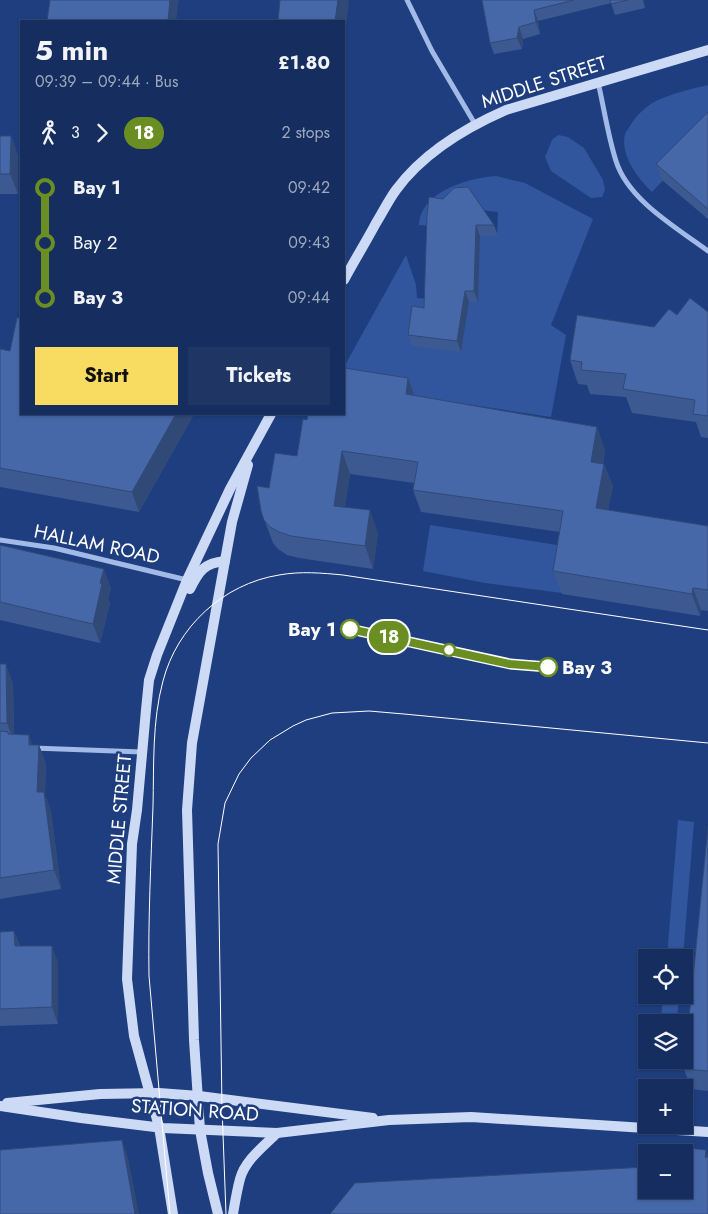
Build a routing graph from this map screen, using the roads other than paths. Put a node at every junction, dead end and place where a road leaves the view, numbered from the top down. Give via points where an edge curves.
1 (407, 0) edge
2 (708, 50) edge
3 (597, 82) junction
4 (475, 124) junction
5 (708, 251) edge
6 (345, 278) edge
7 (270, 415) edge
8 (254, 444) junction
9 (0, 540) edge
10 (225, 560) junction
11 (187, 580) junction
12 (157, 655) junction
13 (26, 747) edge
14 (142, 752) junction
15 (149, 1094) junction
16 (199, 1096) junction
17 (0, 1105) edge
18 (389, 1120) junction
19 (159, 1127) junction
20 (200, 1130) junction
21 (708, 1132) edge
22 (277, 1133) junction
23 (173, 1214) edge
24 (218, 1214) edge
25 (233, 1214) edge

1 - 4 street via 432,51
2 - 3 main road, MIDDLE STREET
3 - 4 main road, MIDDLE STREET via 506,110
3 - 5 street via 616,162 628,185 656,212
4 - 6 main road, MIDDLE STREET via 430,154 407,176
7 - 8 main road, MIDDLE STREET
8 - 10 main road, MIDDLE STREET
8 - 11 main road, MIDDLE STREET
9 - 11 street, HALLAM ROAD via 54,548
10 - 12 main road via 212,562 201,570 187,594 171,638
10 - 16 main road, MIDDLE STREET via 192,743 187,810 194,1040
11 - 12 main road, MIDDLE STREET
12 - 14 main road, MIDDLE STREET via 150,680
13 - 14 street
14 - 15 main road, MIDDLE STREET via 132,844 126,979 134,1036
15 - 16 main road, STATION ROAD
15 - 17 main road, STATION ROAD via 100,1094
15 - 19 main road, MIDDLE STREET
16 - 18 main road, STATION ROAD
16 - 20 main road, MIDDLE STREET
17 - 19 main road, STATION ROAD
18 - 21 main road, STATION ROAD via 471,1117
18 - 22 main road, STATION ROAD
19 - 20 main road, STATION ROAD
19 - 23 main road, MIDDLE STREET
20 - 22 main road, STATION ROAD
20 - 24 main road, MIDDLE STREET
22 - 25 main road via 256,1153 240,1177

